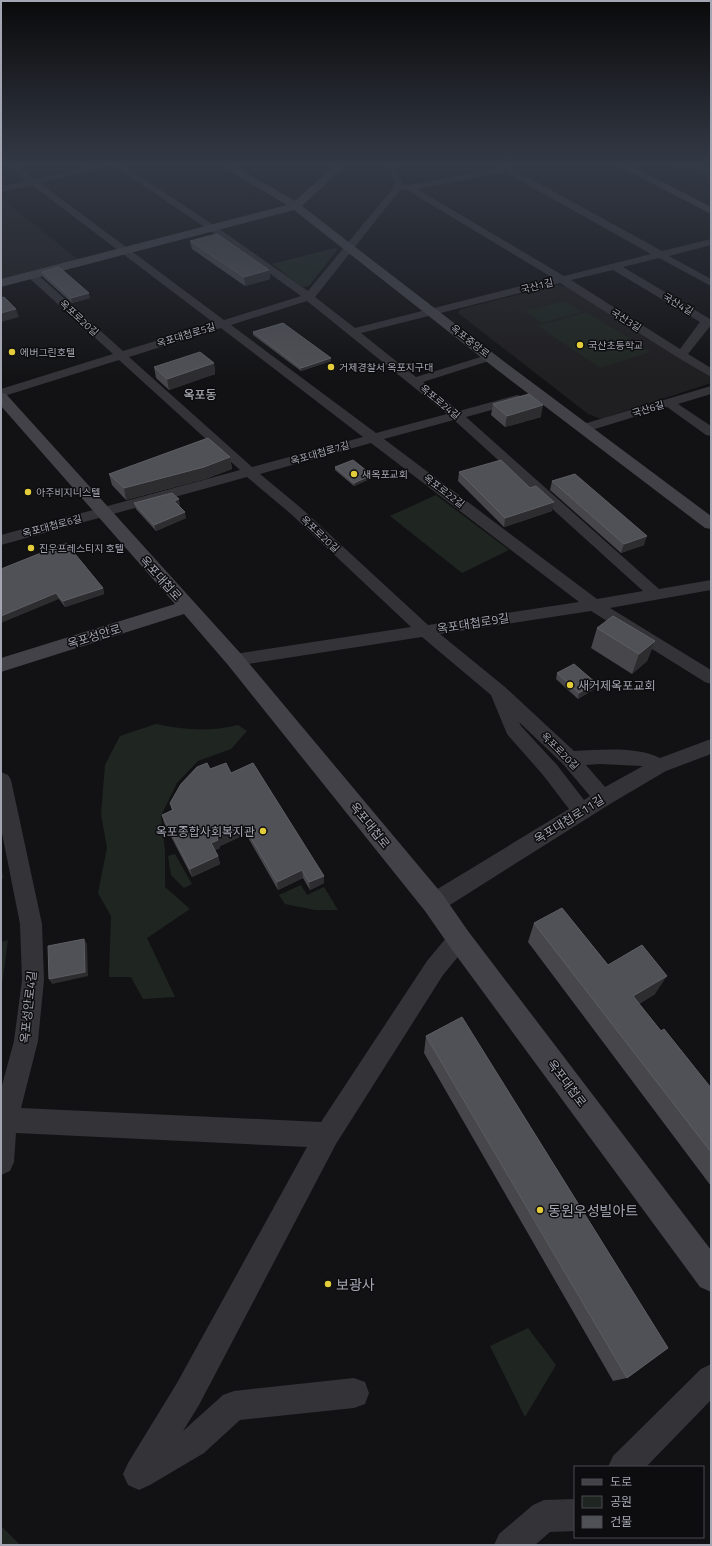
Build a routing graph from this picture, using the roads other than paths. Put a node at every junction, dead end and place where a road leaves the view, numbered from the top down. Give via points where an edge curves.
1 (107, 237) edge
2 (177, 237) edge
3 (225, 237) edge
4 (338, 237) edge
5 (359, 237) edge
6 (490, 237) edge
7 (627, 237) edge
8 (708, 244) edge
9 (351, 247) junction
10 (125, 251) junction
11 (659, 255) junction
12 (614, 266) junction
13 (32, 275) junction
14 (562, 280) junction
15 (1, 283) edge
16 (711, 283) edge
17 (309, 297) junction
18 (433, 312) junction
19 (708, 321) edge
20 (223, 324) junction
21 (353, 332) junction
22 (681, 355) junction
23 (121, 356) junction
24 (490, 357) junction
25 (711, 373) edge
26 (414, 381) junction
27 (711, 390) edge
28 (1, 393) edge
29 (538, 394) junction
30 (1, 398) edge
31 (669, 403) junction
32 (457, 416) junction
33 (585, 428) junction
34 (711, 432) edge
35 (374, 438) junction
36 (250, 473) junction
37 (103, 513) junction
38 (711, 524) edge
39 (1, 540) edge
40 (711, 584) edge
41 (654, 593) junction
42 (594, 605) junction
43 (187, 606) junction
44 (424, 630) junction
45 (236, 660) junction
46 (1, 665) edge
47 (711, 678) edge
48 (499, 692) junction
49 (711, 746) edge
50 (570, 759) junction
51 (659, 766) junction
52 (1, 780) edge
53 (603, 798) junction
54 (582, 811) junction
55 (434, 903) junction
56 (459, 939) junction
57 (3, 1121) edge
58 (327, 1135) junction
59 (1, 1162) edge
60 (711, 1276) edge
61 (711, 1379) edge
62 (354, 1393) dead end
63 (625, 1466) edge
64 (574, 1515) edge
65 (510, 1545) edge

1 - 10 street, 옥포로22길
2 - 10 street
3 - 17 street, 옥포로24길
4 - 9 street, 옥포중앙로
5 - 9 street
6 - 14 street, 국산3길
7 - 11 street
8 - 11 street, 국산1길
9 - 17 street
9 - 18 street, 옥포중앙로
10 - 13 street
10 - 20 street, 옥포로22길
11 - 12 street, 국산1길
11 - 16 street
12 - 14 street, 국산1길
12 - 19 street, 국산4길
13 - 15 street
13 - 23 street, 옥포로20길
14 - 18 street, 국산1길
14 - 22 street, 국산3길
17 - 20 street, 옥포대첩로5길
17 - 21 street, 옥포로24길
18 - 21 street, 국산1길
18 - 24 street, 옥포중앙로
19 - 22 street, 국산4길
20 - 23 street, 옥포대첩로5길
20 - 35 street, 옥포로22길
21 - 26 street, 옥포로24길
22 - 25 street, 국산3길
23 - 28 street, 옥포대첩로5길
23 - 36 street, 옥포로20길
24 - 26 street
24 - 29 street, 옥포중앙로
26 - 32 street, 옥포로24길
27 - 31 street, 국산6길
29 - 32 street, 옥포대첩로7길
29 - 33 street, 옥포중앙로
30 - 37 street, 옥포대첩로
31 - 33 street, 국산6길
31 - 34 street
32 - 35 street, 옥포대첩로7길
32 - 41 street, 옥포로24길
33 - 38 street, 옥포중앙로
35 - 36 street, 옥포대첩로7길
35 - 42 street, 옥포로22길
36 - 37 street, 옥포대첩로7길
36 - 44 street, 옥포로20길 via 296,511
37 - 39 street, 옥포대첩로6길
37 - 43 street, 옥포대첩로
40 - 41 street, 옥포대첩로9길
41 - 42 street, 옥포대첩로9길
42 - 44 street, 옥포대첩로9길
42 - 47 street, 옥포로22길
43 - 45 street, 옥포대첩로
43 - 46 street, 옥포성안로
44 - 45 street, 옥포대첩로9길
44 - 48 street, 옥포로20길
45 - 55 street, 옥포대첩로
48 - 50 street, 옥포로20길
48 - 54 street via 513,729
49 - 51 street, 옥포대첩로11길
50 - 51 street via 645,759
50 - 53 street, 옥포로20길
51 - 53 street, 옥포대첩로11길
52 - 57 street, 옥포성안로4길 via 31,924 33,980 26,1041
53 - 54 street, 옥포대첩로11길
54 - 55 street, 옥포대첩로11길
55 - 56 street, 옥포대첩로
56 - 58 street via 434,968
56 - 60 street, 옥포대첩로
57 - 58 street
57 - 59 street, 옥포성안로4길
58 - 62 street via 188,1394 139,1474 193,1442 234,1406
61 - 63 street
64 - 65 street via 544,1516

